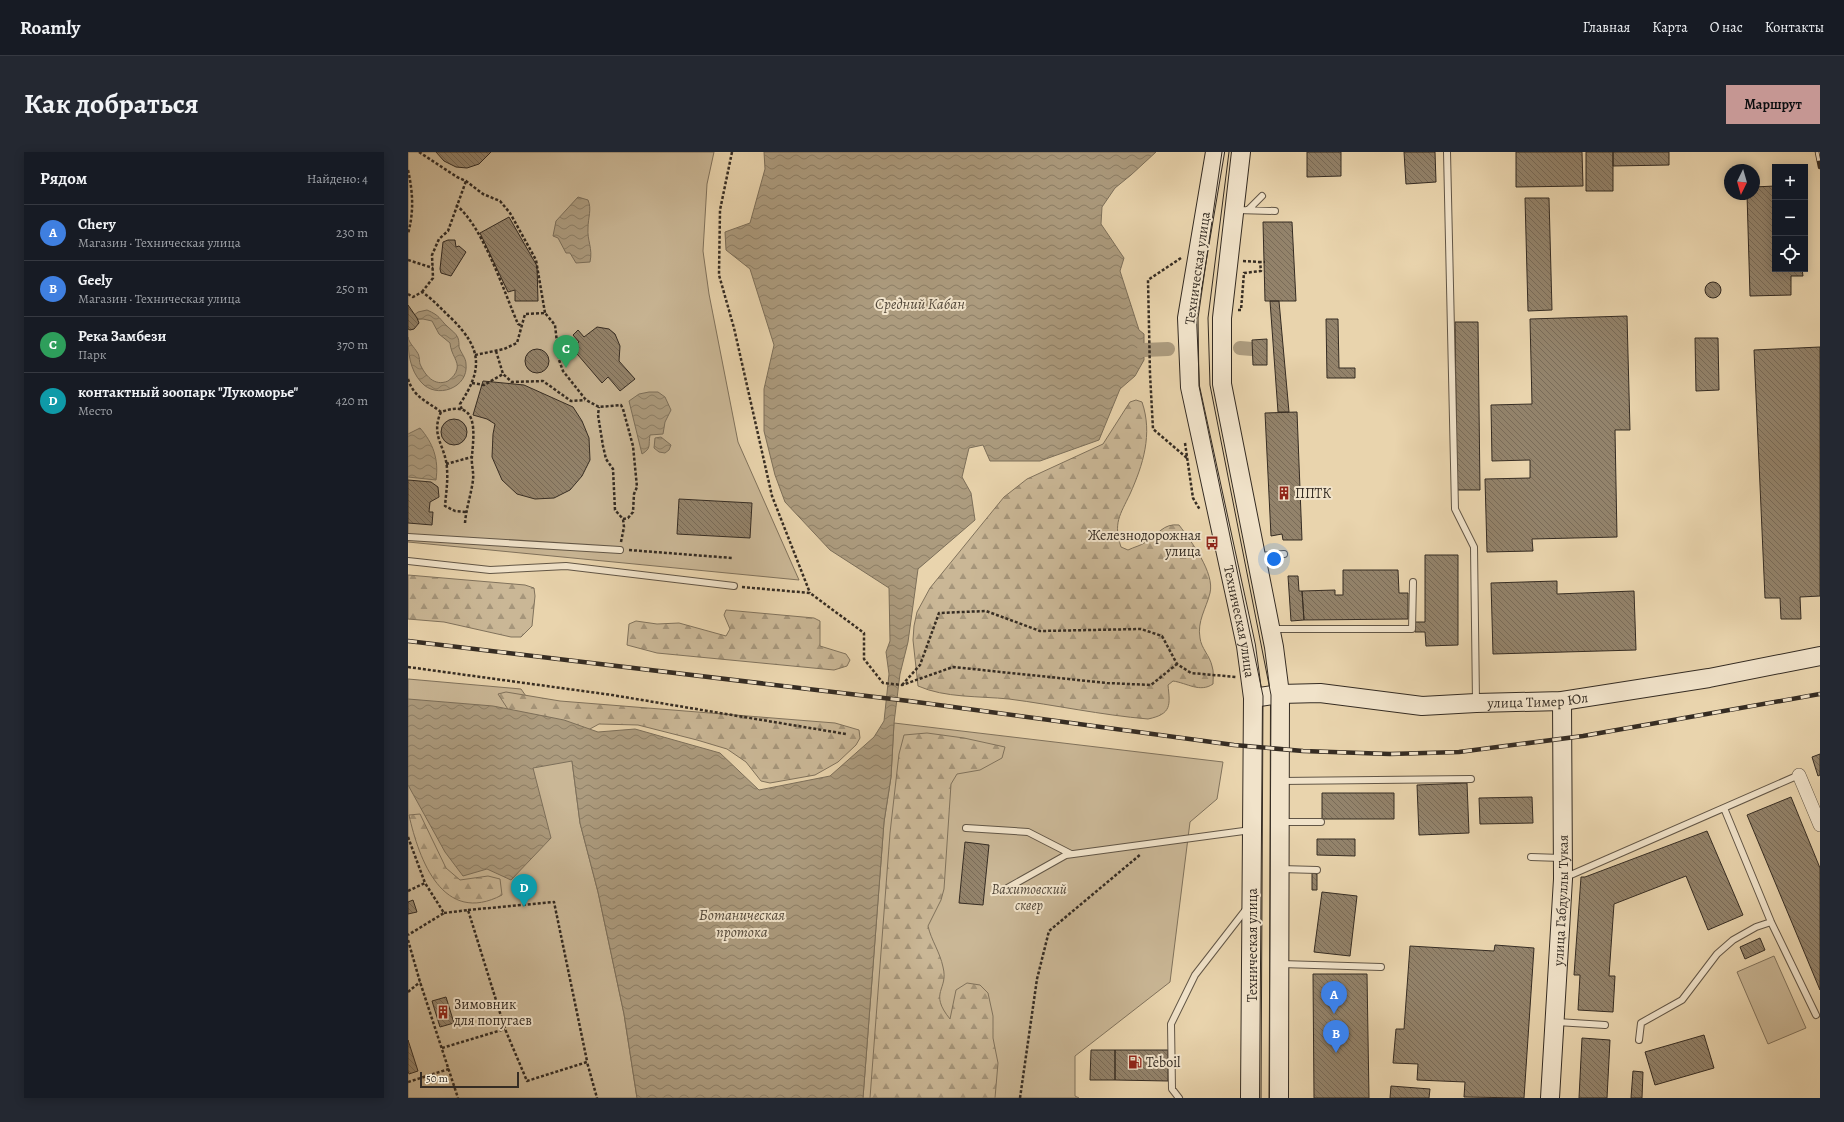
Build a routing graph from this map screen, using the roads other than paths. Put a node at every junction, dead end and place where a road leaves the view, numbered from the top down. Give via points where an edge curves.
1 (1215, 152) edge
2 (1241, 152) edge
3 (1447, 152) edge
4 (1262, 196) dead end
5 (1241, 210) junction
6 (1275, 211) dead end
7 (408, 537) edge
8 (620, 550) road end
9 (1284, 554) dead end
10 (1256, 556) junction
11 (408, 562) edge
12 (1413, 582) dead end
13 (734, 586) road end
14 (1270, 629) junction
15 (1820, 656) edge
16 (1280, 694) junction
17 (1253, 698) junction
18 (1476, 702) junction
19 (1562, 702) junction
20 (1798, 775) joint
21 (1471, 779) dead end
22 (1281, 781) junction
23 (1724, 808) junction
24 (1280, 822) junction
25 (1321, 822) dead end
26 (1820, 825) edge
27 (966, 828) dead end
28 (1252, 830) junction
29 (1071, 854) junction
30 (1531, 857) dead end
31 (1563, 858) junction
32 (1280, 869) junction
33 (1317, 870) dead end
34 (1563, 879) junction
35 (1002, 891) dead end
36 (1252, 900) junction
37 (1771, 922) junction
38 (1280, 964) junction
39 (1381, 967) dead end
40 (1816, 1015) dead end
41 (1554, 1022) junction
42 (1605, 1026) dead end
43 (1639, 1040) dead end
44 (1179, 1098) edge
45 (1250, 1098) edge
46 (1279, 1098) edge
47 (1550, 1098) edge

1 - 17 main road, Техническая улица via 1187,318 1190,386 1246,646
2 - 5 main road, Техническая улица
3 - 18 lane via 1455,509 1474,547
4 - 5 lane
5 - 6 lane
5 - 10 main road, Техническая улица via 1227,314 1222,384
7 - 8 lane
9 - 10 lane
10 - 14 main road, Техническая улица
11 - 13 lane via 490,570 566,566
12 - 14 lane via 1412,629
14 - 16 main road, Техническая улица
15 - 19 main road, улица Тимер Юл via 1709,678
16 - 17 main road, улица Тимер Юл
16 - 18 main road, улица Тимер Юл via 1320,693 1422,706
16 - 22 main road, Техническая улица
17 - 28 main road, Техническая улица
18 - 19 main road, улица Тимер Юл
19 - 31 main road, улица Габдуллы Тукая
20 - 23 lane
20 - 26 street
21 - 22 lane
22 - 24 main road, Техническая улица
23 - 34 lane
23 - 37 lane
24 - 25 lane
24 - 32 main road, Техническая улица
27 - 29 lane via 1028,832
28 - 29 lane
28 - 36 main road, Техническая улица
29 - 35 lane
30 - 31 lane
31 - 34 main road, улица Габдуллы Тукая
32 - 33 lane
32 - 38 main road, Техническая улица
34 - 41 main road, улица Габдуллы Тукая
36 - 44 lane via 1195,975 1171,1024 1172,1089
36 - 45 main road, Техническая улица
37 - 40 lane
37 - 43 lane via 1733,940 1717,954 1682,1000 1641,1023
38 - 39 lane
38 - 46 main road, Техническая улица
41 - 42 lane
41 - 47 main road, улица Габдуллы Тукая

